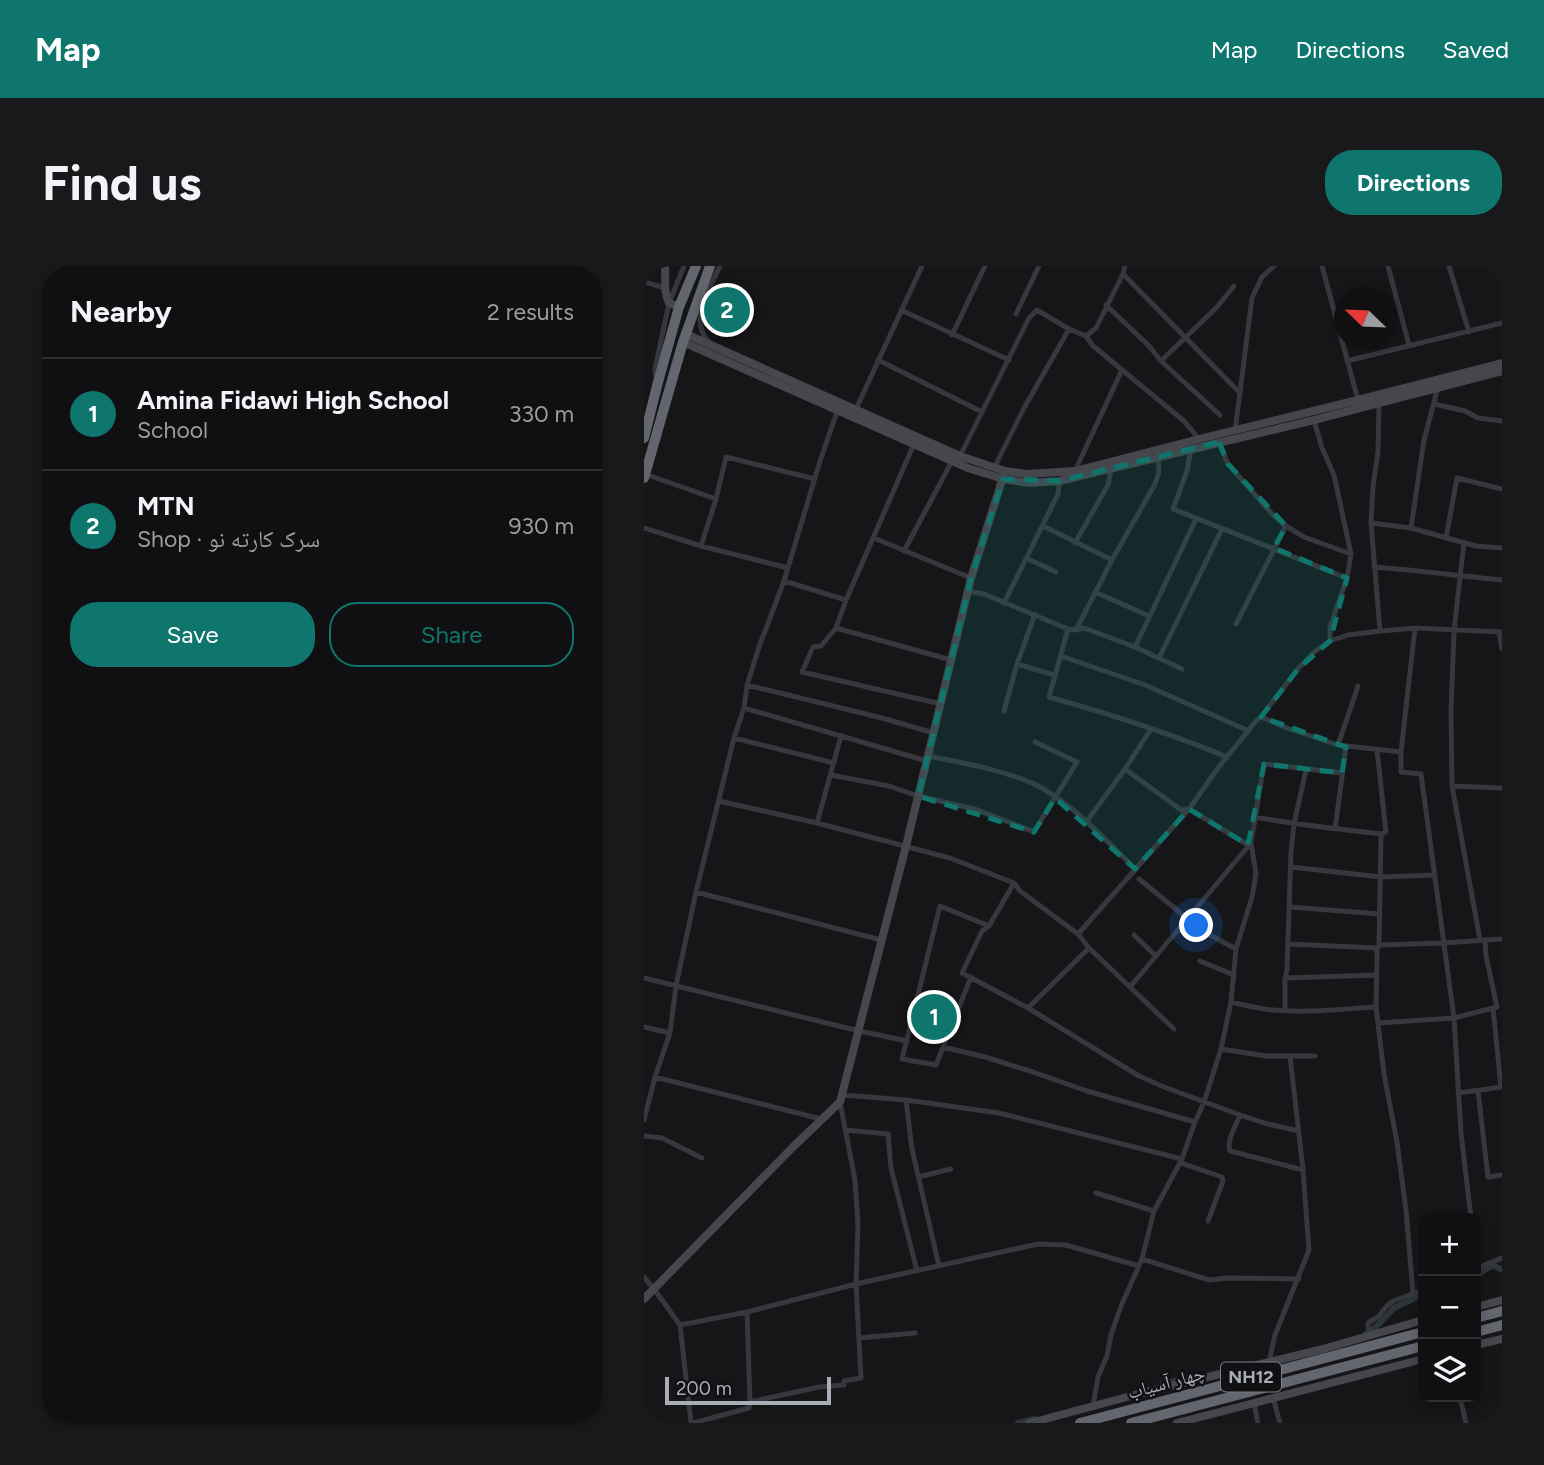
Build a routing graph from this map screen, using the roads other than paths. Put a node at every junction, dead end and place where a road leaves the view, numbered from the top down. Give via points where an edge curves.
1 (665, 266) edge
2 (684, 266) edge
3 (696, 266) edge
4 (710, 266) edge
5 (720, 266) edge
6 (922, 266) edge
7 (985, 266) edge
8 (1039, 266) edge
9 (1125, 266) edge
10 (1274, 266) edge
11 (1322, 266) edge
12 (1388, 266) edge
13 (1449, 266) edge
14 (1122, 274) junction
15 (644, 282) edge
16 (1234, 286) dead end
17 (665, 288) junction
18 (674, 305) junction
19 (1106, 305) junction
20 (901, 310) junction
21 (1016, 314) dead end
22 (1502, 323) edge
23 (1069, 329) junction
24 (1469, 332) junction
25 (952, 335) junction
26 (1086, 336) junction
27 (684, 338) junction
28 (1186, 338) junction
29 (1409, 345) junction
30 (712, 350) junction
31 (877, 360) junction
32 (1009, 360) junction
33 (1161, 361) junction
34 (1347, 361) junction
35 (1502, 363) edge
36 (1122, 370) junction
37 (1502, 371) edge
38 (1438, 383) junction
39 (1423, 387) junction
40 (1239, 392) junction
41 (1358, 400) junction
42 (1380, 403) junction
43 (1434, 404) junction
44 (856, 409) junction
45 (837, 412) junction
46 (982, 412) junction
47 (1220, 415) dead end
48 (1314, 420) junction
49 (1502, 421) edge
50 (646, 424) edge
51 (1235, 431) junction
52 (644, 438) edge
53 (1199, 439) junction
54 (1219, 442) junction
55 (914, 444) junction
56 (1191, 449) junction
57 (1158, 457) junction
58 (956, 459) junction
59 (994, 468) junction
60 (1111, 469) junction
61 (1075, 471) junction
62 (1004, 475) junction
63 (645, 476) edge
64 (815, 479) junction
65 (1059, 481) junction
66 (1502, 489) edge
67 (716, 499) junction
68 (1196, 519) junction
69 (1371, 523) junction
70 (1043, 526) junction
71 (1286, 526) junction
72 (644, 528) edge
73 (1411, 528) junction
74 (1222, 529) junction
75 (874, 538) junction
76 (1446, 538) junction
77 (1464, 542) junction
78 (1075, 543) junction
79 (701, 546) junction
80 (1274, 548) junction
81 (1502, 548) edge
82 (904, 551) junction
83 (1351, 554) junction
84 (1026, 558) junction
85 (1112, 560) junction
86 (1374, 567) junction
87 (788, 568) junction
88 (1056, 572) dead end
89 (1459, 576) junction
90 (971, 578) junction
91 (1347, 578) junction
92 (1502, 580) edge
93 (784, 581) junction
94 (968, 591) junction
95 (1095, 592) junction
96 (846, 600) junction
97 (1004, 603) junction
98 (1035, 614) junction
99 (1149, 616) junction
100 (1236, 624) dead end
101 (836, 628) junction
102 (1415, 628) junction
103 (1068, 629) junction
104 (1076, 630) junction
105 (1380, 631) junction
106 (1454, 631) junction
107 (1501, 632) edge
108 (1329, 640) junction
109 (1135, 647) junction
110 (1502, 649) edge
111 (1060, 656) junction
112 (1159, 658) junction
113 (952, 661) junction
114 (1017, 664) junction
115 (1182, 669) dead end
116 (1055, 676) junction
117 (747, 685) junction
118 (1358, 686) dead end
119 (941, 704) junction
120 (744, 708) junction
121 (1004, 711) dead end
122 (1261, 717) junction
123 (1151, 729) junction
124 (1249, 731) junction
125 (934, 733) junction
126 (841, 736) junction
127 (734, 738) junction
128 (1035, 741) dead end
129 (1338, 745) junction
130 (1346, 747) junction
131 (1377, 750) junction
132 (1401, 752) junction
133 (1227, 757) junction
134 (927, 758) junction
135 (834, 763) junction
136 (1125, 769) junction
137 (1306, 770) junction
138 (1342, 773) junction
139 (831, 775) junction
140 (1452, 786) junction
141 (1502, 788) edge
142 (918, 796) junction
143 (1055, 798) junction
144 (719, 801) junction
145 (1189, 808) junction
146 (1255, 817) junction
147 (1087, 821) junction
148 (817, 823) junction
149 (1294, 824) junction
150 (1335, 829) junction
151 (1381, 834) junction
152 (1249, 844) junction
153 (906, 846) junction
154 (1291, 867) junction
155 (1135, 869) junction
156 (1436, 876) junction
157 (1381, 877) junction
158 (1139, 879) dead end
159 (1014, 883) junction
160 (696, 892) junction
161 (1290, 907) junction
162 (1380, 914) junction
163 (1187, 921) junction
164 (989, 926) junction
165 (1078, 934) junction
166 (1134, 935) dead end
167 (1502, 939) edge
168 (881, 940) junction
169 (1483, 940) junction
170 (1443, 943) junction
171 (1288, 944) junction
172 (1378, 947) junction
173 (1089, 948) junction
174 (1236, 949) junction
175 (1156, 956) junction
176 (1200, 961) dead end
177 (1234, 975) junction
178 (1376, 975) junction
179 (971, 977) junction
180 (644, 978) edge
181 (1285, 978) junction
182 (676, 986) junction
183 (1130, 987) junction
184 (1231, 1002) junction
185 (1376, 1007) junction
186 (1028, 1008) junction
187 (1493, 1008) junction
188 (1285, 1010) junction
189 (1454, 1018) junction
190 (1378, 1023) junction
191 (644, 1027) edge
192 (1174, 1029) dead end
193 (859, 1031) junction
194 (670, 1033) junction
195 (907, 1041) junction
196 (943, 1047) junction
197 (1221, 1049) junction
198 (1290, 1056) junction
199 (1315, 1056) dead end
200 (655, 1077) junction
201 (1501, 1087) edge
202 (1478, 1091) junction
203 (1458, 1093) junction
204 (841, 1098) junction
205 (906, 1100) junction
206 (1204, 1102) junction
207 (1240, 1115) junction
208 (821, 1119) junction
209 (644, 1120) edge
210 (1195, 1122) junction
211 (846, 1130) junction
212 (1298, 1131) junction
213 (644, 1136) edge
214 (702, 1158) dead end
215 (1181, 1161) junction
216 (951, 1170) dead end
217 (1303, 1170) junction
218 (1502, 1175) edge
219 (918, 1177) junction
220 (1096, 1193) dead end
221 (1154, 1211) junction
222 (1470, 1213) edge
223 (1208, 1222) dead end
224 (1502, 1258) edge
225 (1142, 1259) junction
226 (939, 1266) junction
227 (1139, 1266) junction
228 (1481, 1267) edge
229 (917, 1271) junction
230 (644, 1277) edge
231 (1299, 1279) junction
232 (856, 1284) junction
233 (654, 1289) junction
234 (1418, 1292) edge
235 (1413, 1293) junction
236 (644, 1299) edge
237 (1502, 1300) edge
238 (1481, 1306) edge
239 (1502, 1311) edge
240 (747, 1312) junction
241 (1481, 1317) edge
242 (1418, 1322) edge
243 (680, 1325) junction
244 (1502, 1325) edge
245 (1369, 1331) junction
246 (1481, 1331) edge
247 (915, 1333) dead end
248 (1418, 1333) edge
249 (859, 1338) junction
250 (1502, 1339) edge
251 (1481, 1344) edge
252 (1418, 1347) edge
253 (1270, 1359) junction
254 (1418, 1360) edge
255 (1273, 1398) junction
256 (750, 1402) junction
257 (1094, 1402) junction
258 (1461, 1402) edge
259 (1254, 1403) junction
260 (1502, 1421) edge
261 (692, 1423) edge
262 (1030, 1423) edge
263 (1080, 1423) edge
264 (1131, 1423) edge
265 (1177, 1423) edge
266 (1258, 1423) edge
267 (1280, 1423) edge
268 (1466, 1423) edge
269 (1494, 1423) edge

1 - 17 main road
2 - 18 street
3 - 18 highway
4 - 27 highway
5 - 30 street via 699,317
6 - 20 street
7 - 25 street
8 - 21 street
9 - 14 street
10 - 40 street via 1251,298
11 - 34 street
12 - 29 street
13 - 24 street
14 - 19 street
14 - 28 street
15 - 17 street
16 - 28 street
17 - 18 main road
18 - 50 highway
19 - 26 street via 1096,328
19 - 33 street
20 - 25 street
20 - 31 street
22 - 24 street
23 - 26 street
23 - 32 street via 1037,310
23 - 59 street
24 - 29 street
25 - 32 street
26 - 36 street
27 - 30 main road
27 - 63 highway
28 - 33 street
28 - 40 street
29 - 34 street
30 - 44 main road
30 - 45 main road
31 - 44 street
31 - 46 street
32 - 46 street
33 - 47 street
34 - 41 street
35 - 38 main road
36 - 53 street
36 - 61 street
37 - 38 main road
38 - 39 main road
38 - 43 street
39 - 41 main road
39 - 42 main road
40 - 51 street
41 - 51 main road
42 - 48 main road
42 - 69 street
43 - 49 street
43 - 73 street
44 - 58 main road
45 - 55 main road
45 - 64 street
46 - 58 street
48 - 54 main road
48 - 83 street via 1334,475
50 - 52 highway
51 - 53 main road
53 - 61 main road
54 - 56 main road
54 - 71 street via 1228,464
55 - 58 main road
55 - 75 street
56 - 57 main road
56 - 68 street via 1173,509
57 - 60 main road
57 - 85 street via 1155,484
58 - 59 main road
58 - 62 main road
58 - 82 street
59 - 62 main road
60 - 65 main road
60 - 78 street via 1108,485
61 - 62 main road
62 - 65 main road via 1029,483
62 - 90 main road
63 - 67 street
64 - 67 street via 726,457
64 - 87 street
65 - 70 street via 1058,495
66 - 76 street via 1457,478
67 - 79 street
68 - 74 street
68 - 99 street
69 - 73 street
69 - 86 street
70 - 78 street
70 - 84 street
71 - 80 street
71 - 83 street
72 - 79 street
73 - 76 street
74 - 80 street
74 - 112 street
75 - 82 street
75 - 96 street
76 - 77 street
77 - 81 street
77 - 89 street
78 - 85 street
79 - 87 street
80 - 91 street
80 - 100 street
82 - 90 street
83 - 91 street
84 - 88 street
84 - 97 street
85 - 95 street
86 - 89 street
86 - 105 street
87 - 93 street
89 - 92 street
89 - 106 street
90 - 94 main road
91 - 108 street via 1329,627
93 - 96 street
93 - 117 street
94 - 97 street
94 - 113 main road
95 - 99 street
95 - 104 street
96 - 101 street
97 - 98 street
98 - 103 street
98 - 114 street
99 - 109 street
101 - 113 street
101 - 119 street via 821,646 813,647 802,672
102 - 105 street
102 - 106 street
102 - 132 street
103 - 104 street
103 - 111 street
104 - 109 street via 1084,628
105 - 108 street
106 - 107 street
106 - 140 street
107 - 110 street
108 - 122 street via 1298,669
109 - 112 street
111 - 116 street
111 - 124 street via 1145,685
112 - 115 street
113 - 119 main road
114 - 116 street
114 - 121 street
116 - 123 street via 1049,697
117 - 120 street
117 - 125 street
118 - 129 street
119 - 125 main road
120 - 126 street
120 - 127 street
122 - 124 street
122 - 129 street
123 - 133 street
123 - 136 street
124 - 133 street
125 - 134 main road
126 - 134 street
126 - 135 street
127 - 135 street
127 - 144 street
128 - 143 street via 1077,762
129 - 130 street
130 - 131 street
130 - 138 street
131 - 132 street
131 - 151 street via 1386,832
132 - 156 street via 1401,772 1421,774
133 - 145 street
134 - 142 main road
134 - 143 street via 1010,775
135 - 139 street
136 - 145 street via 1181,810
136 - 147 street
137 - 138 street
137 - 146 street via 1264,764
137 - 149 street
138 - 150 street
139 - 142 street
139 - 148 street
140 - 141 street
140 - 169 street
142 - 143 street via 975,809 1034,832
142 - 153 main road
143 - 147 street
144 - 148 street
144 - 160 street
145 - 152 street
145 - 155 street
146 - 149 street
146 - 152 street
147 - 155 street
148 - 153 street
149 - 150 street
149 - 154 street
150 - 151 street
151 - 157 street
152 - 163 street
152 - 174 street via 1256,874
153 - 159 street
153 - 168 main road
154 - 157 street
154 - 161 street
155 - 165 street
156 - 157 street
156 - 170 street
157 - 162 street
158 - 163 street
159 - 164 street
159 - 165 street
160 - 168 street
160 - 182 street
161 - 162 street
161 - 171 street
162 - 172 street
163 - 174 street
163 - 175 street
164 - 179 street via 962,973
164 - 195 street via 940,906
165 - 173 street
166 - 175 street
167 - 169 street
168 - 193 main road
169 - 170 street
169 - 187 street via 1497,1007
170 - 172 street
170 - 189 street
171 - 172 street
171 - 181 street
172 - 178 street
173 - 183 street
173 - 186 street
174 - 177 street
175 - 183 street
176 - 177 street
177 - 184 street
178 - 181 street
178 - 185 street
179 - 186 street
179 - 196 street
180 - 182 street
181 - 188 street
182 - 193 street
182 - 194 street
183 - 192 street
184 - 188 street
184 - 197 street
185 - 188 street
185 - 190 street
186 - 206 street via 1139,1076
187 - 189 street
187 - 201 street
189 - 190 street
189 - 203 street
190 - 235 street via 1406,1210
191 - 194 street
193 - 195 street
193 - 204 main road
194 - 200 street
195 - 196 street via 902,1059 936,1065
196 - 210 street
197 - 198 street
197 - 206 street
198 - 199 street
198 - 212 street
200 - 208 street
200 - 209 street
201 - 202 street
202 - 203 street
202 - 218 street via 1488,1177
203 - 222 street
204 - 205 street
204 - 208 main road
204 - 211 street
205 - 215 street via 999,1113
205 - 219 street
206 - 207 street
206 - 210 street
207 - 212 street
207 - 217 street via 1229,1142 1230,1152
208 - 233 main road
210 - 215 street
211 - 229 street via 888,1134 891,1168
211 - 232 street via 856,1191
212 - 217 street
213 - 214 street via 662,1138
215 - 221 street
215 - 223 street via 1222,1177
216 - 219 street
217 - 231 street via 1309,1250
219 - 226 street
220 - 221 street
221 - 225 street
224 - 228 street
225 - 227 street
225 - 231 street via 1209,1280
226 - 227 street via 1038,1244 1066,1245
226 - 229 street
227 - 257 street via 1113,1329
229 - 232 street
230 - 233 street
231 - 253 street
232 - 240 street
232 - 249 street
233 - 236 main road
233 - 243 street
234 - 235 street
235 - 245 street via 1393,1301 1367,1323
237 - 238 main road
239 - 241 highway
240 - 243 street
240 - 256 street
242 - 245 main road
243 - 261 street
244 - 246 highway
245 - 253 main road via 1323,1349
247 - 249 street
248 - 263 highway, چهار آسیاب / NH12
249 - 256 street via 861,1378
250 - 251 main road
252 - 264 highway, چهار آسیاب / NH12
253 - 257 main road
254 - 255 main road
255 - 259 main road
255 - 267 street
256 - 261 street via 747,1410
257 - 262 main road
258 - 268 street
259 - 265 main road
259 - 266 street
260 - 269 street

